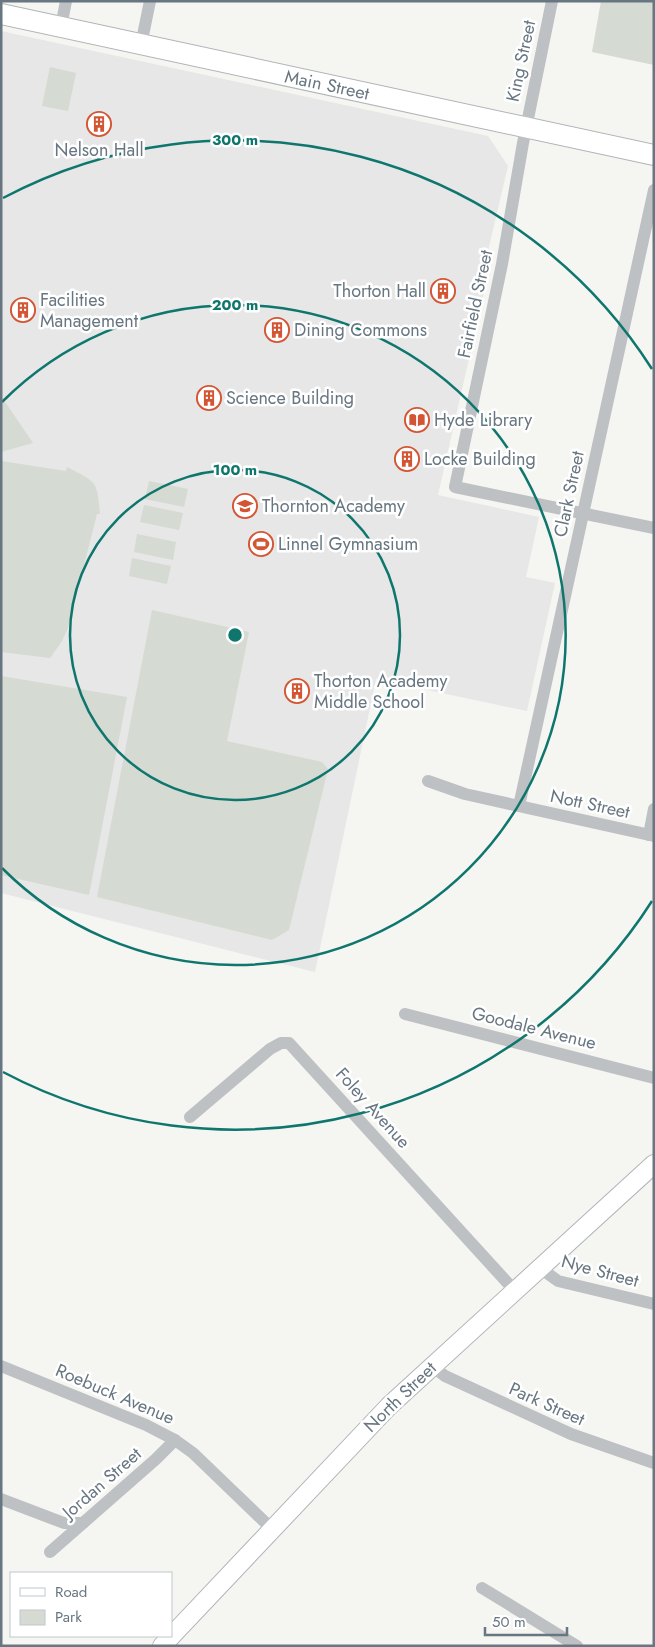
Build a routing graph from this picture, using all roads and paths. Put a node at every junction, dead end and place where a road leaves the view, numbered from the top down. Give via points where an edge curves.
1 (66, 1) edge
2 (150, 1) edge
3 (552, 1) edge
4 (1, 14) edge
5 (61, 27) junction
6 (141, 44) junction
7 (526, 128) junction
8 (654, 155) edge
9 (654, 190) edge
10 (583, 513) junction
11 (654, 528) edge
12 (428, 781) dead end
13 (519, 806) junction
14 (654, 809) edge
15 (651, 835) edge
16 (405, 1014) dead end
17 (654, 1078) edge
18 (190, 1117) dead end
19 (654, 1164) edge
20 (540, 1268) junction
21 (515, 1290) junction
22 (654, 1304) edge
23 (1, 1366) edge
24 (432, 1366) junction
25 (175, 1440) junction
26 (654, 1463) edge
27 (1, 1499) edge
28 (83, 1523) junction
29 (272, 1530) junction
30 (50, 1552) dead end
31 (482, 1588) dead end
32 (172, 1635) edge
33 (577, 1646) edge

1 - 5 street
2 - 6 street
3 - 7 street, King Street
4 - 5 main road, Main Street
5 - 6 main road, Main Street
6 - 7 main road, Main Street
7 - 8 main road, Main Street
7 - 10 street, Fairfield Street via 502,264 454,486
9 - 10 street, Clark Street
10 - 11 street
10 - 13 street, Clark Street
12 - 13 street, Nott Street
13 - 15 street, Nott Street
14 - 15 street
16 - 17 street, Goodale Avenue
18 - 21 street, Foley Avenue via 270,1048 284,1042 292,1044
19 - 20 main road, North Street
20 - 21 main road, North Street
20 - 22 street, Nye Street via 558,1281
21 - 24 main road, North Street
23 - 25 street, Roebuck Avenue
24 - 26 street, Park Street via 445,1376 557,1428
24 - 29 main road, North Street via 349,1446
25 - 28 street, Jordan Street
25 - 29 street, Roebuck Avenue via 193,1453
27 - 28 street via 64,1524
28 - 30 street, Jordan Street
29 - 32 main road, North Street
31 - 33 street

